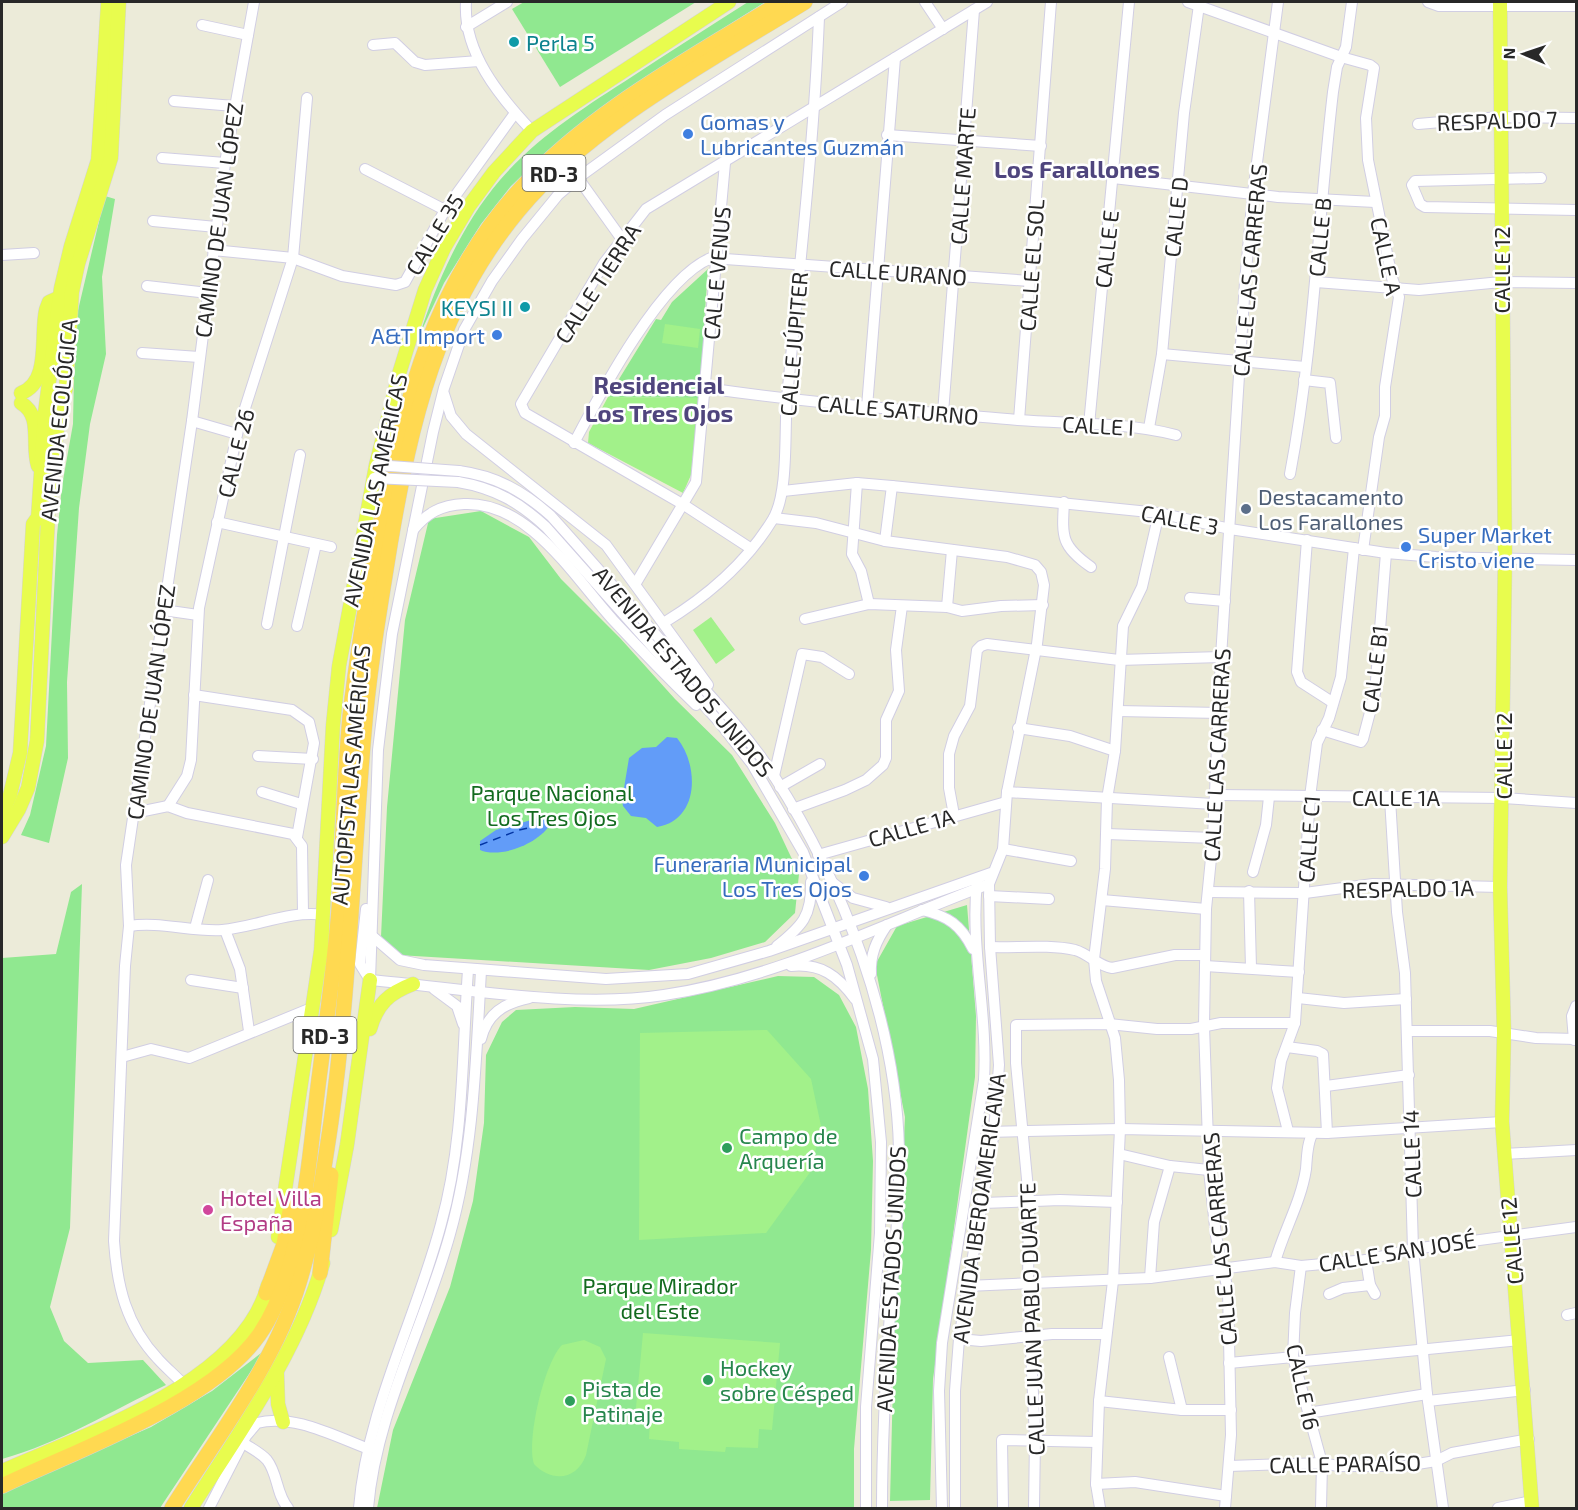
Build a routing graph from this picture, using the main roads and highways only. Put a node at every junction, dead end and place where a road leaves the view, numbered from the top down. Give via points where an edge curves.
1 (108, 2) edge
2 (119, 2) edge
3 (729, 2) edge
4 (781, 2) edge
5 (804, 2) edge
6 (1500, 3) edge
7 (60, 297) junction
8 (68, 336) junction
9 (48, 401) junction
10 (47, 477) junction
11 (2, 814) edge
12 (2, 837) edge
13 (334, 967) junction
14 (370, 980) road end
15 (413, 984) road end
16 (358, 1074) junction
17 (337, 1075) junction
18 (320, 1273) junction
19 (266, 1293) junction
20 (278, 1368) junction
21 (283, 1422) road end
22 (2, 1474) edge
23 (1532, 1505) edge
24 (172, 1509) edge
25 (191, 1509) edge

1 - 7 main road, AVENIDA ECOLÓGICA via 99,160 71,246
2 - 8 main road, AVENIDA ECOLÓGICA via 111,158 78,264
3 - 19 main road, AVENIDA LAS AMÉRICAS via 532,131 482,188 452,234 415,317 375,471 343,638 333,726 324,915 314,1007
4 - 13 highway, AUTOPISTA LAS AMÉRICAS / RD-3 via 612,109 544,164 507,202 477,244 435,319 400,430 366,606 350,715
5 - 17 highway, AUTOPISTA LAS AMÉRICAS / RD-3 via 666,90 571,157 534,193 495,242 444,331 424,390 403,476 370,669
6 - 23 main road, CALLE 12 via 1505,559 1500,887 1502,1122
7 - 9 main road, AVENIDA ECOLÓGICA
7 - 10 main road via 49,302 46,310 40,377 21,398 34,416 34,453
8 - 9 main road via 57,350 54,387
8 - 10 main road, AVENIDA ECOLÓGICA via 66,388
9 - 10 main road via 51,410
10 - 11 main road, AVENIDA ECOLÓGICA via 33,524 20,753
10 - 12 main road, AVENIDA ECOLÓGICA via 36,741 28,788
13 - 19 highway via 317,1041 284,1244
13 - 22 highway, AUTOPISTA LAS AMÉRICAS / RD-3 via 298,1230 285,1282 261,1333 234,1365 164,1410
14 - 16 main road
15 - 16 main road via 386,997 374,1013
16 - 18 main road via 330,1238
17 - 18 highway via 338,1099
17 - 24 highway, AUTOPISTA LAS AMÉRICAS / RD-3 via 311,1239 298,1286 263,1365
18 - 20 main road
19 - 22 main road, AVENIDA LAS AMÉRICAS via 236,1343 184,1385
20 - 21 main road via 278,1404
20 - 25 main road via 253,1420

